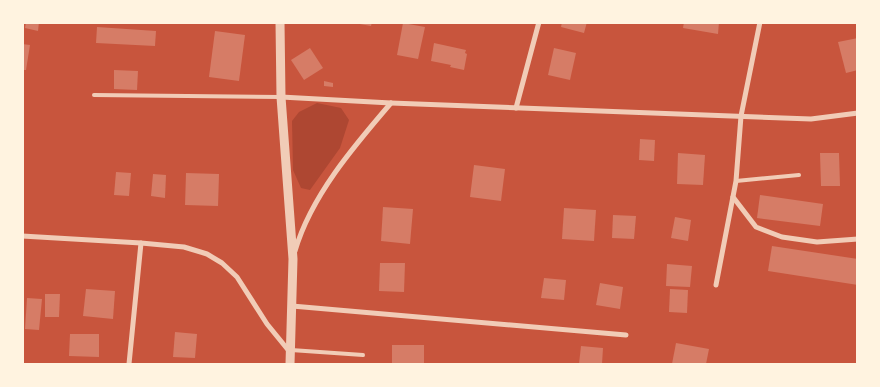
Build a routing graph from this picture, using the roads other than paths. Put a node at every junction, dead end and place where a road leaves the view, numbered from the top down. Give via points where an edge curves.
1 (280, 22) edge
2 (539, 22) edge
3 (760, 22) edge
4 (94, 95) dead end
5 (282, 97) junction
6 (391, 103) junction
7 (516, 108) junction
8 (858, 114) edge
9 (741, 116) junction
10 (800, 175) dead end
11 (736, 181) junction
12 (733, 197) junction
13 (22, 236) edge
14 (858, 239) edge
15 (141, 243) junction
16 (293, 259) junction
17 (716, 285) dead end
18 (292, 306) junction
19 (626, 335) dead end
20 (291, 351) junction
21 (363, 355) dead end
22 (129, 364) edge
23 (290, 364) edge

1 - 5 street
2 - 7 street
3 - 9 street
4 - 5 lane
5 - 6 street
5 - 16 street
6 - 7 street
6 - 16 street via 352,148 315,205 300,234
7 - 9 street
8 - 9 street via 811,119
9 - 11 street
10 - 11 lane
11 - 12 street
12 - 14 street via 756,227 782,237 818,242
12 - 17 street
13 - 15 street
15 - 20 street via 184,247 222,263 237,277 267,324
15 - 22 street
16 - 18 street
18 - 19 street
18 - 20 street
20 - 21 lane
20 - 23 street

